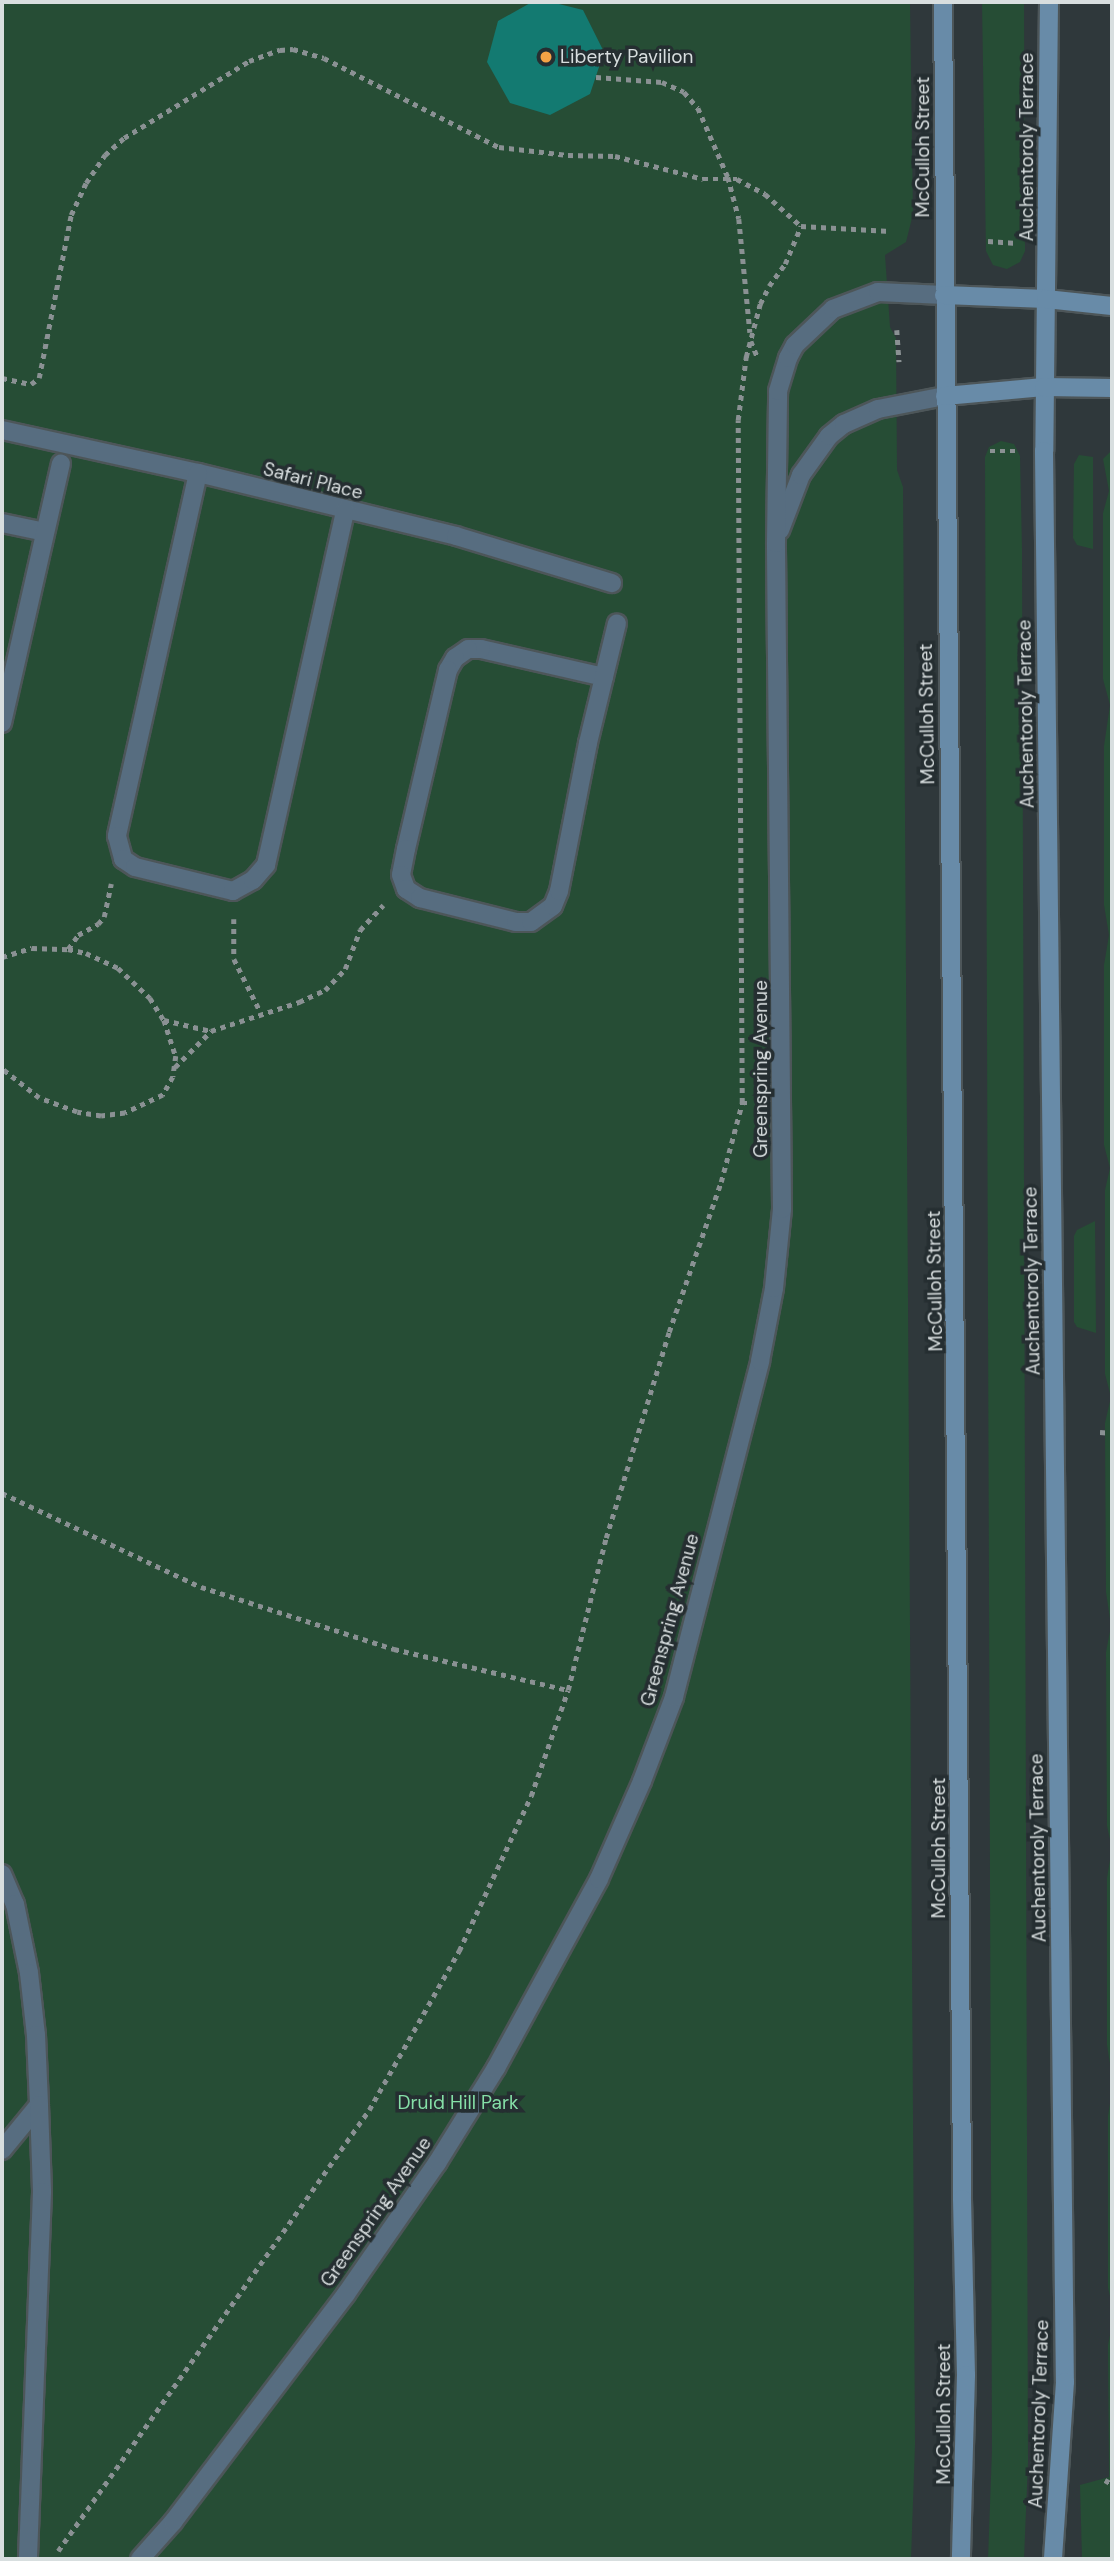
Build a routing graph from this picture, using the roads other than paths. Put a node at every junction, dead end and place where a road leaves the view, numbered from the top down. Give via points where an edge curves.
1 (943, 2) edge
2 (1049, 2) edge
3 (944, 295) junction
4 (1046, 299) junction
5 (1112, 306) edge
6 (1044, 387) junction
7 (1112, 388) edge
8 (945, 396) junction
9 (2, 430) edge
10 (61, 464) dead end
11 (198, 473) junction
12 (345, 511) junction
13 (2, 523) edge
14 (45, 532) junction
15 (776, 543) junction
16 (612, 583) dead end
17 (617, 623) dead end
18 (604, 677) junction
19 (2, 723) edge
20 (2, 1874) edge
21 (39, 2105) junction
22 (2, 2150) edge
23 (28, 2559) edge
24 (140, 2559) edge
25 (961, 2559) edge
26 (1053, 2559) edge

1 - 3 main road, McCulloh Street
2 - 4 main road, Auchentoroly Terrace
3 - 4 main road
3 - 8 main road, McCulloh Street
3 - 15 street, Greenspring Avenue via 878,292 845,302 803,335 782,373 776,406
4 - 5 main road
4 - 6 main road, Auchentoroly Terrace
6 - 7 main road
6 - 8 main road
6 - 26 main road, Auchentoroly Terrace via 1065,2368
8 - 15 street, Greenspring Avenue via 871,412 829,436 801,475
8 - 25 main road, McCulloh Street via 966,2375
9 - 11 street, Safari Place
10 - 14 street
11 - 12 street, Safari Place
11 - 12 street via 117,836 123,859 135,867 233,891 253,880 266,865
12 - 16 street, Safari Place via 456,536
13 - 14 street
14 - 19 street
15 - 24 street, Greenspring Avenue via 782,1209 760,1361 674,1697 599,1879 474,2104 346,2294
17 - 18 street
18 - 18 street via 553,906 531,922 516,922 420,898 407,889 401,876 406,849 448,670 455,657 468,649 481,649
20 - 21 street via 15,1904 29,1973
21 - 22 street
21 - 23 street via 42,2192

